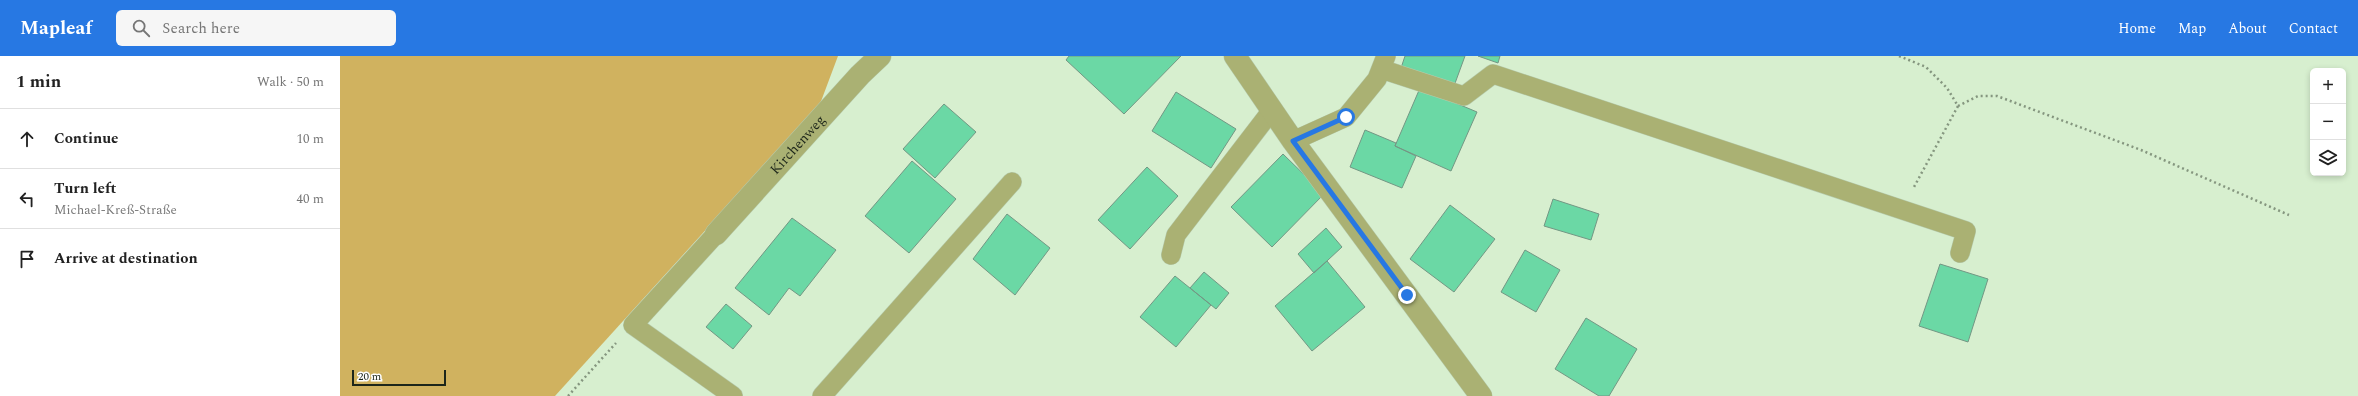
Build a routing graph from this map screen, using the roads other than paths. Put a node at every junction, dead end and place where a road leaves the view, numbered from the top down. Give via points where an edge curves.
1 (880, 56) edge
2 (1235, 56) edge
3 (1383, 63) edge
4 (1272, 110) junction
5 (1293, 141) junction
6 (1012, 182) dead end
7 (716, 234) joint
8 (1960, 253) dead end
9 (1171, 255) dead end
10 (733, 396) edge
11 (822, 396) edge
12 (1481, 396) edge

1 - 7 street, Kirchenweg
2 - 4 street
3 - 5 lane via 1377,79 1346,117
3 - 8 lane via 1464,96 1493,74 1966,231
4 - 5 street
4 - 9 lane via 1176,235
5 - 12 street
6 - 11 lane
7 - 10 lane via 633,325

